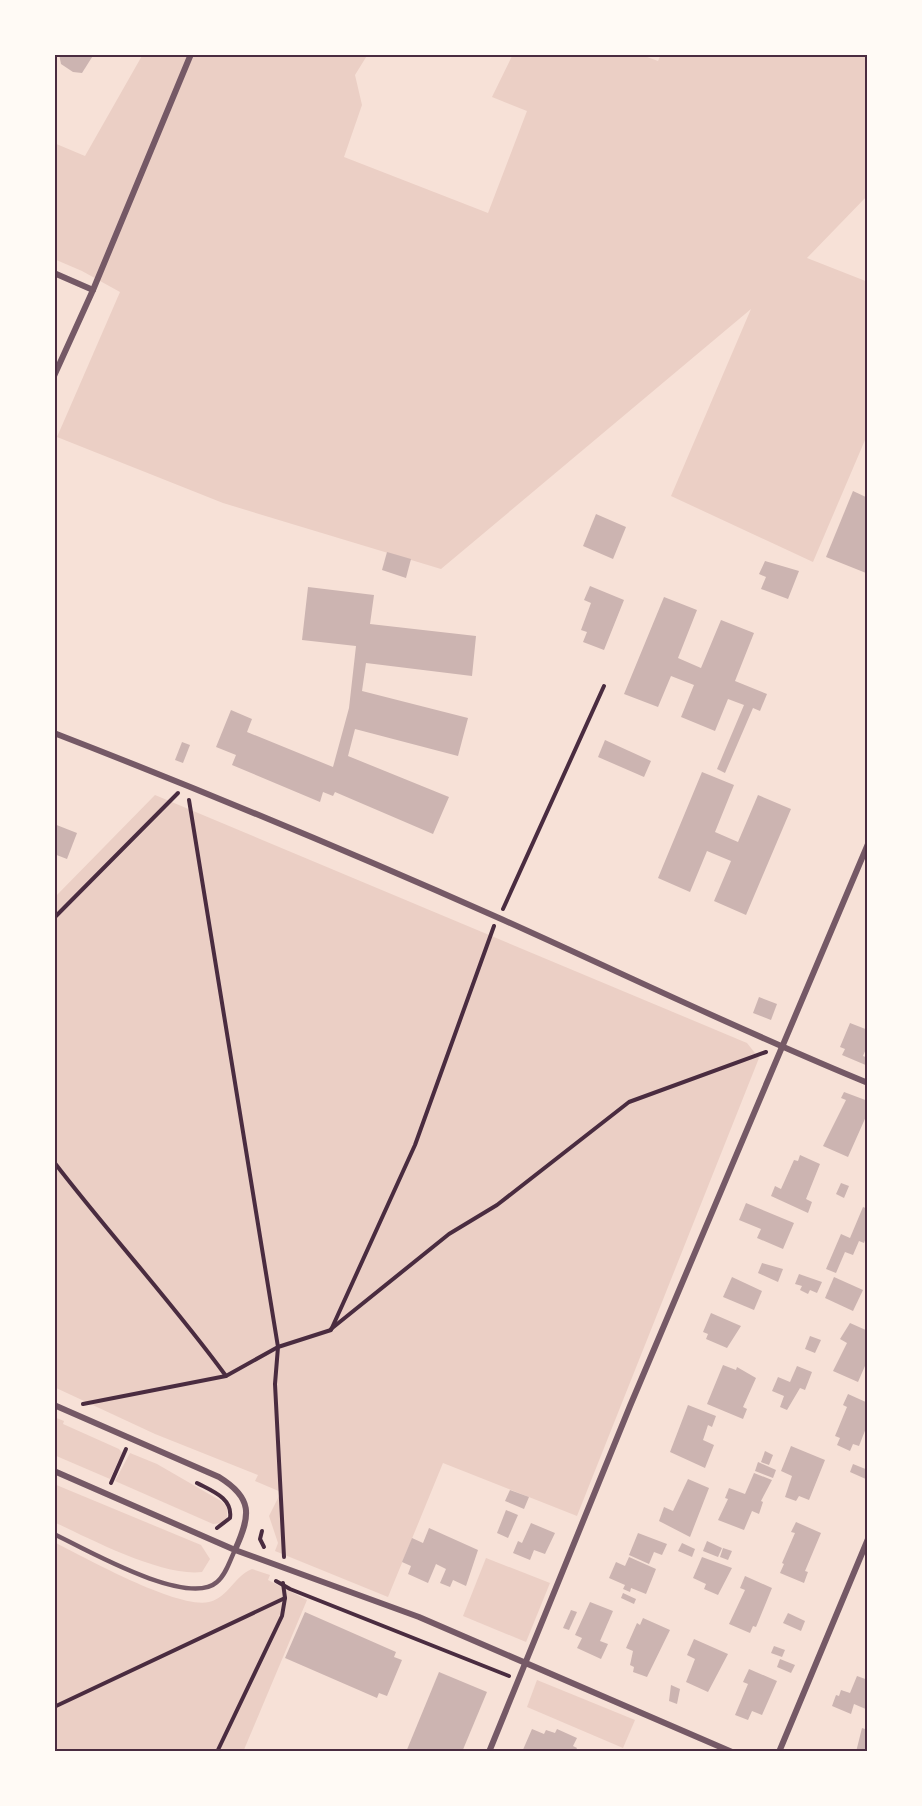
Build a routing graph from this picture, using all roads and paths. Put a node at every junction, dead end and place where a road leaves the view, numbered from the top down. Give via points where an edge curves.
1 (191, 54) edge
2 (54, 273) edge
3 (93, 290) junction
4 (54, 376) edge
5 (604, 686) dead end
6 (54, 733) edge
7 (187, 784) junction
8 (868, 843) edge
9 (54, 918) edge
10 (497, 918) junction
11 (780, 1047) junction
12 (868, 1083) edge
13 (54, 1162) edge
14 (331, 1330) junction
15 (278, 1347) junction
16 (226, 1376) junction
17 (54, 1406) edge
18 (74, 1414) junction
19 (117, 1443) dead end
20 (126, 1447) junction
21 (135, 1450) dead end
22 (54, 1471) edge
23 (189, 1478) dead end
24 (101, 1480) dead end
25 (111, 1484) junction
26 (121, 1488) dead end
27 (214, 1528) dead end
28 (54, 1534) edge
29 (868, 1539) edge
30 (235, 1550) junction
31 (284, 1557) dead end
32 (276, 1581) dead end
33 (283, 1583) junction
34 (285, 1598) junction
35 (525, 1664) junction
36 (518, 1680) junction
37 (54, 1707) edge
38 (218, 1752) edge
39 (489, 1752) edge
40 (732, 1752) edge
41 (779, 1752) edge

1 - 3 street
2 - 3 street
3 - 4 street
5 - 10 path
6 - 7 street
7 - 9 path
7 - 10 street
7 - 15 path
8 - 11 street
10 - 11 street
10 - 14 path via 415,1145
11 - 12 street
11 - 14 path via 629,1102 497,1205 449,1234
11 - 35 street
13 - 16 path
14 - 15 path
15 - 16 path
15 - 31 path via 275,1384
16 - 18 path via 78,1405
17 - 18 street
18 - 30 street via 234,1486 248,1511
19 - 20 path
20 - 21 path
20 - 25 path
22 - 30 street
23 - 27 path via 229,1505 230,1518 220,1528
24 - 25 path
25 - 26 path
28 - 30 lane via 180,1588 218,1582
29 - 41 street
30 - 35 street via 419,1617
32 - 33 path
33 - 34 path
33 - 36 path
34 - 37 path
34 - 38 path via 282,1616
35 - 36 street
35 - 40 street
36 - 39 street

